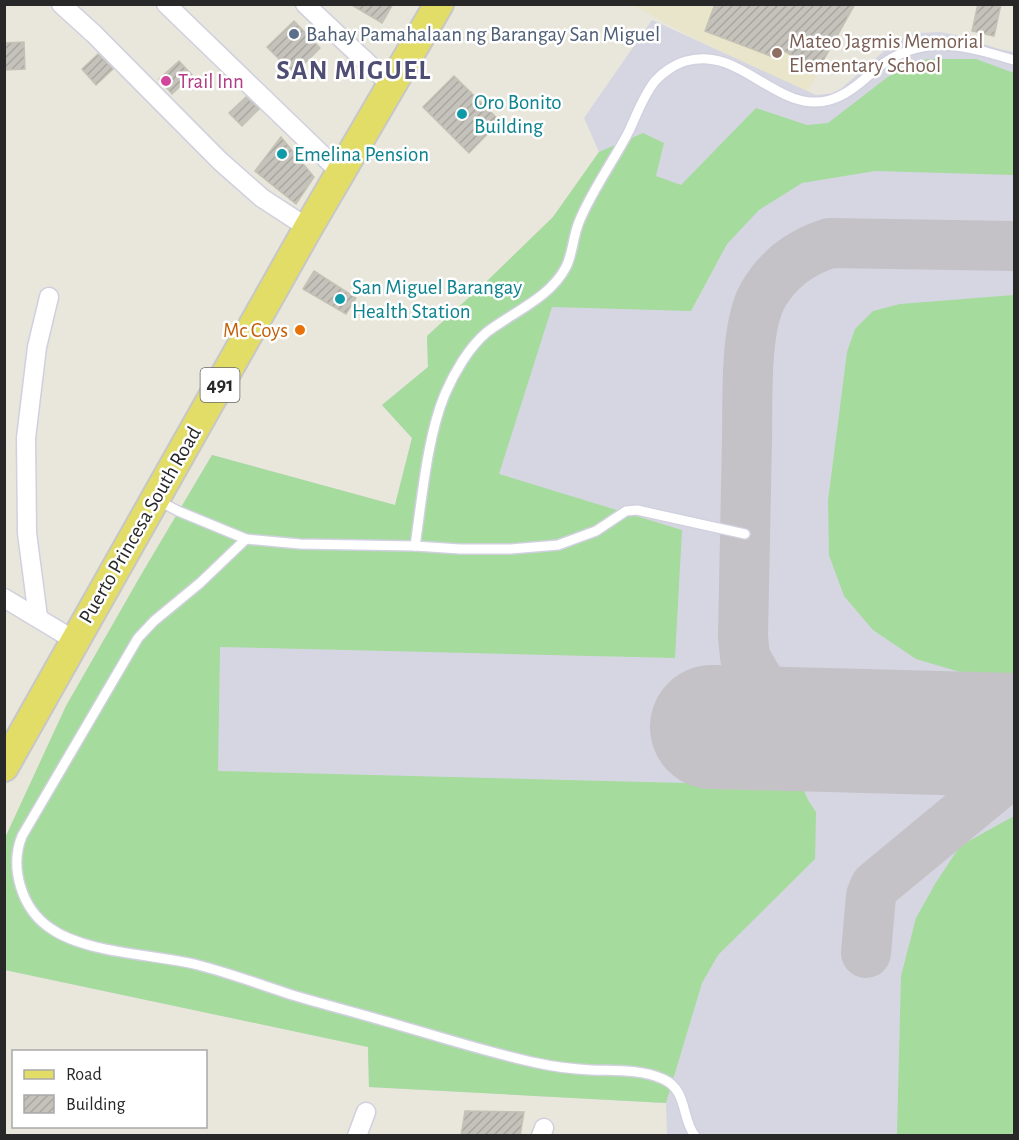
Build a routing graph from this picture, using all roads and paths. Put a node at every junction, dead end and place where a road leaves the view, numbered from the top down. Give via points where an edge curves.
1 (61, 4) edge
2 (166, 4) edge
3 (305, 4) edge
4 (439, 4) edge
5 (1014, 60) edge
6 (392, 86) junction
7 (340, 173) junction
8 (308, 228) junction
9 (49, 297) dead end
10 (155, 498) junction
11 (745, 534) dead end
12 (246, 539) junction
13 (415, 546) junction
14 (4, 598) edge
15 (38, 617) junction
16 (74, 640) junction
17 (4, 767) edge
18 (366, 1112) dead end
19 (357, 1136) edge
20 (695, 1136) edge

1 - 8 street via 220,162 262,198
2 - 7 street
3 - 6 street
4 - 6 main road, Puerto Princesa South Road / 491
5 - 13 lane via 948,44 908,51 895,55 844,95 813,102 800,102 737,67 713,59 684,61 656,79 588,202 561,276 474,345 445,393 435,423
6 - 7 main road, Puerto Princesa South Road / 491
7 - 8 main road, Puerto Princesa South Road / 491
8 - 10 main road, Puerto Princesa South Road / 491
9 - 15 street via 37,347 26,438 27,533
10 - 12 lane via 178,512
10 - 16 main road, Puerto Princesa South Road / 491
11 - 13 lane via 637,510 626,511 596,531 558,545 511,549
12 - 13 lane
12 - 20 lane via 138,638 22,836 17,858 20,886 30,909 64,937 197,965 499,1055 589,1070 629,1071 664,1080 679,1092
14 - 15 street
15 - 16 street
16 - 17 main road, Puerto Princesa South Road / 491
18 - 19 street

